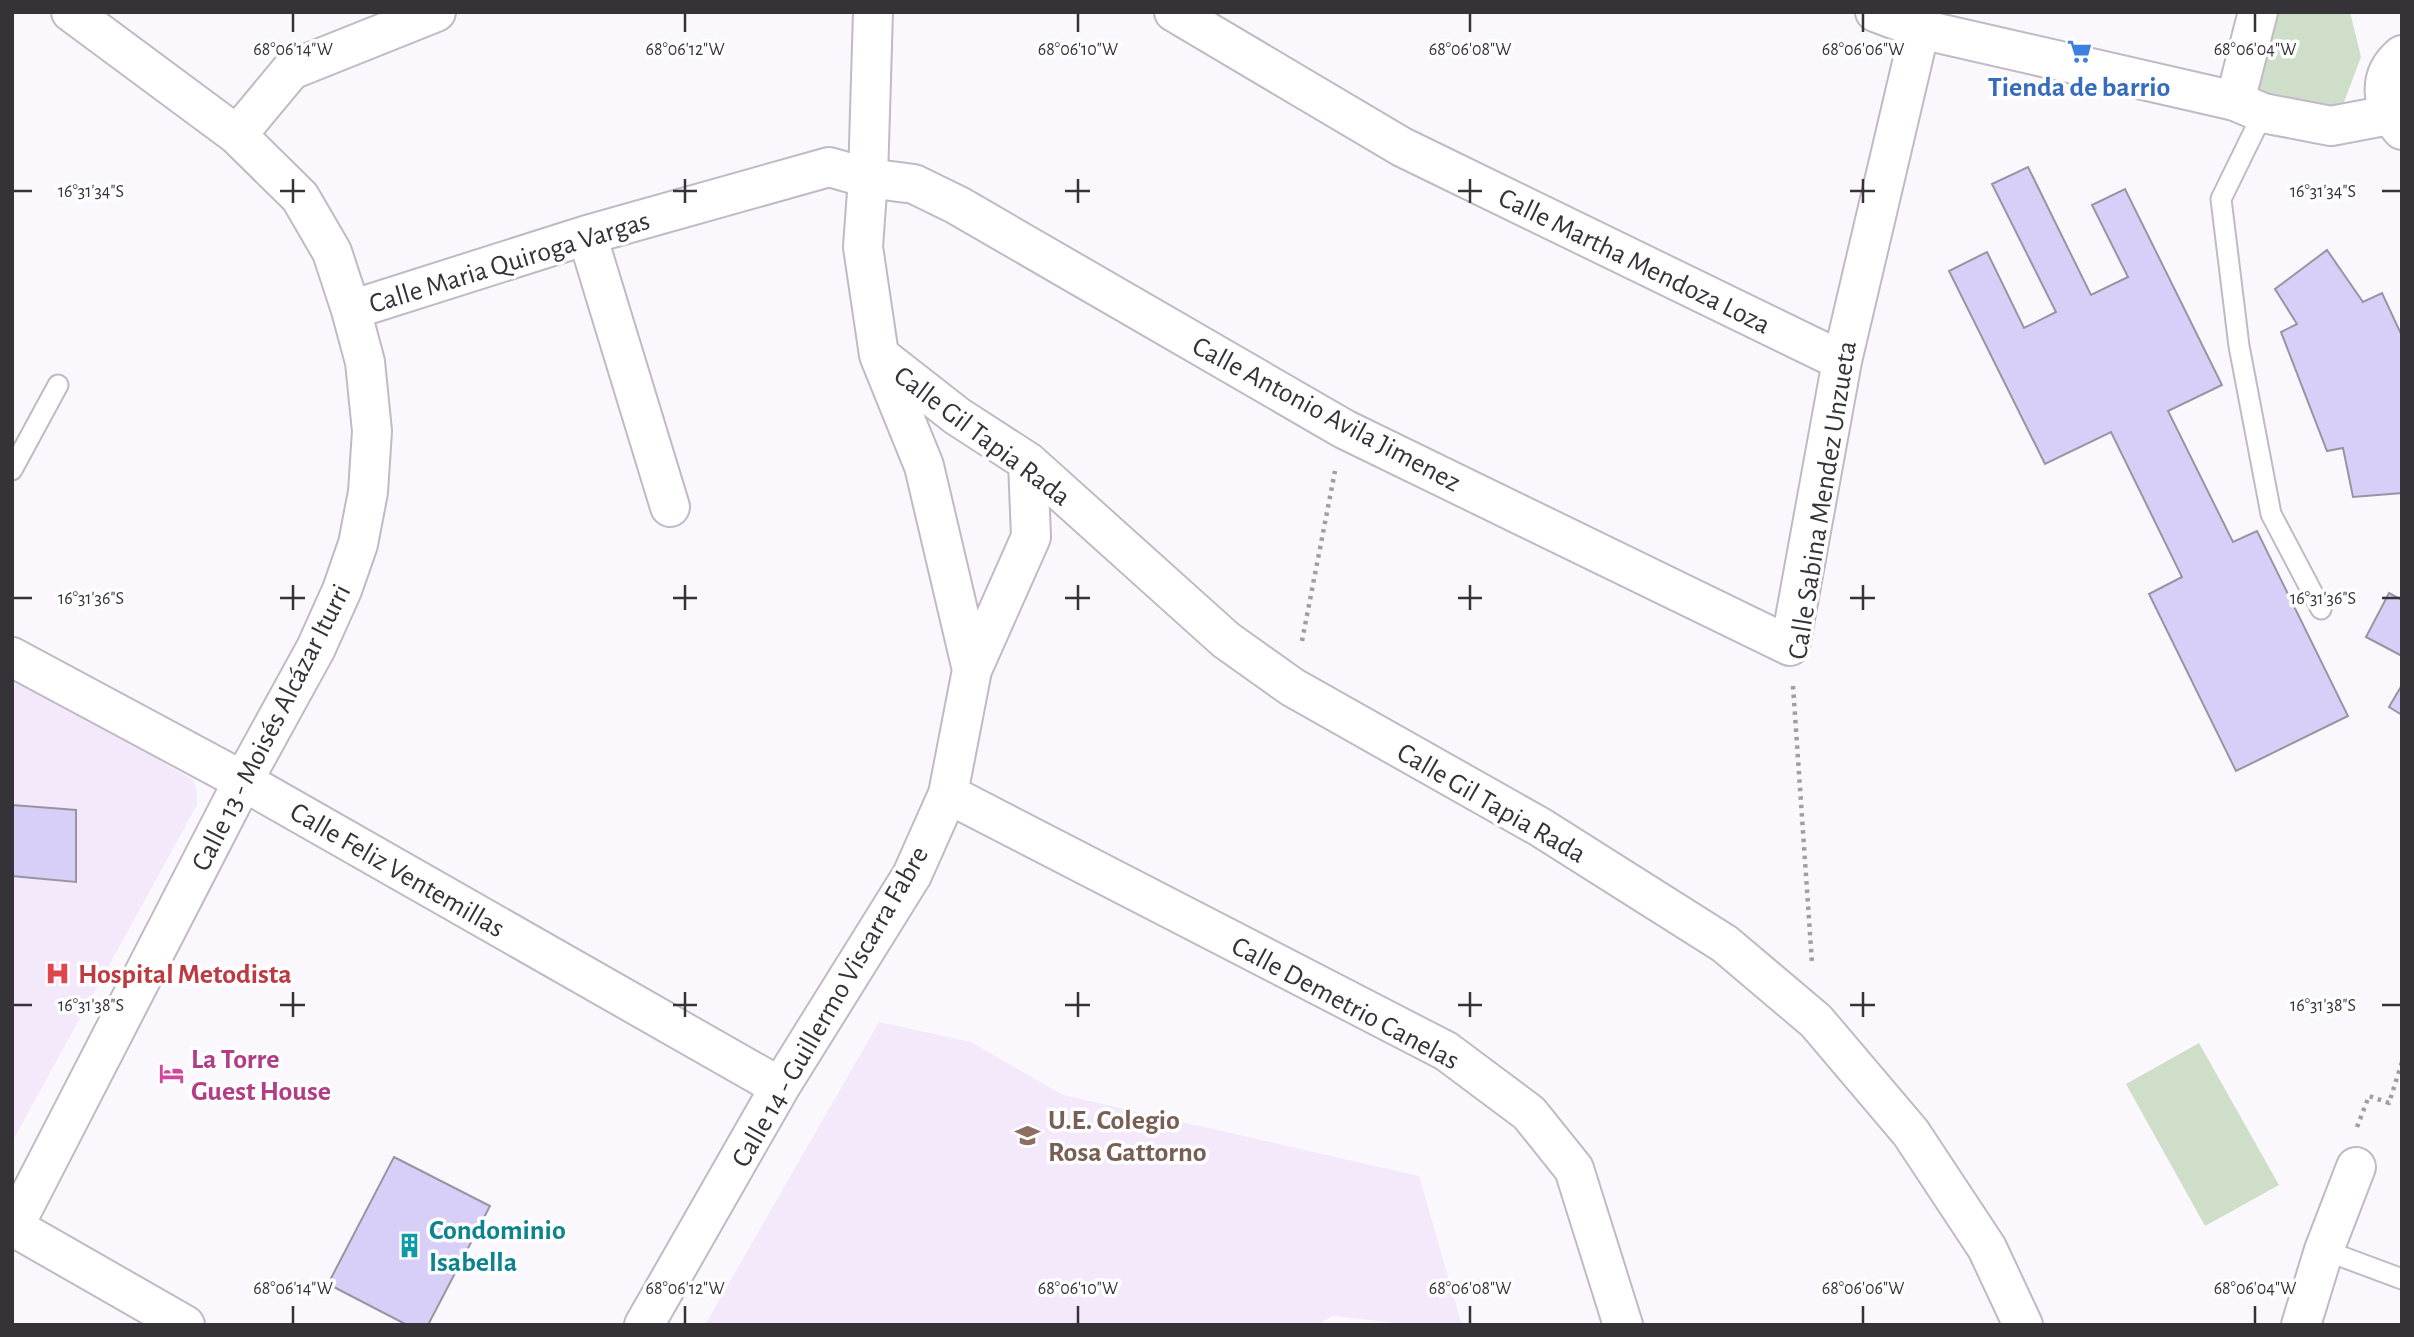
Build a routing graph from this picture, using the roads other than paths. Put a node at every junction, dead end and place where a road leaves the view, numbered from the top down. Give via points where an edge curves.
1 (71, 12) edge
2 (436, 12) edge
3 (873, 12) edge
4 (1174, 12) edge
5 (1875, 12) edge
6 (2258, 12) edge
7 (1920, 29) junction
8 (2402, 55) edge
9 (2249, 107) junction
10 (2395, 122) edge
11 (237, 135) junction
12 (868, 178) junction
13 (587, 235) junction
14 (351, 310) junction
15 (879, 355) junction
16 (1842, 361) junction
17 (58, 385) dead end
18 (1028, 462) junction
19 (12, 470) edge
20 (670, 507) dead end
21 (2321, 609) dead end
22 (1790, 646) joint
23 (12, 657) edge
24 (972, 670) junction
25 (243, 781) junction
26 (948, 794) junction
27 (780, 1087) junction
28 (2356, 1167) dead end
29 (13, 1228) edge
30 (2324, 1250) junction
31 (2402, 1279) edge
32 (185, 1325) edge
33 (644, 1325) edge
34 (1623, 1325) edge
35 (2023, 1325) edge
36 (2301, 1325) edge

1 - 11 street, Calle 13 - Moisés Alcázar Iturri
2 - 11 street via 290,70
3 - 12 street, Calle 14 - Guillermo Viscarra Fabre
4 - 16 street, Calle Martha Mendoza Loza via 1402,147
5 - 7 street
6 - 9 street
7 - 9 street
7 - 16 street, Calle Sabina Mendez Unzueta
8 - 10 street via 2392,63 2384,88
9 - 10 street via 2331,126
9 - 21 lane via 2221,199 2239,346 2272,514
11 - 14 street, Calle 13 - Moisés Alcázar Iturri via 300,197 332,252
12 - 13 street, Calle Maria Quiroga Vargas via 829,167
12 - 15 street, Calle 14 - Guillermo Viscarra Fabre via 863,247
12 - 22 street, Calle Antonio Avila Jimenez via 914,184 957,205 1344,429
13 - 14 street, Calle Maria Quiroga Vargas
13 - 20 street
14 - 25 street, Calle 13 - Moisés Alcázar Iturri via 365,362 372,431 368,492 358,544 316,648
15 - 18 street, Calle Gil Tapia Rada via 957,416
15 - 24 street, Calle 14 - Guillermo Viscarra Fabre via 923,466
16 - 22 street, Calle Sabina Mendez Unzueta
17 - 19 lane
18 - 24 street, Calle 14 - Guillermo Viscarra Fabre via 1031,537
18 - 35 street, Calle Gil Tapia Rada via 1226,640 1292,687 1539,827 1725,944 1816,1021 1911,1133 1987,1248
23 - 25 street, Calle Feliz Ventemillas
24 - 26 street, Calle 14 - Guillermo Viscarra Fabre
25 - 27 street, Calle Feliz Ventemillas
25 - 29 street, Calle 13 - Moisés Alcázar Iturri
26 - 27 street, Calle 14 - Guillermo Viscarra Fabre via 912,876
26 - 34 street, Calle Demetrio Canelas via 1446,1051 1529,1114 1574,1169
27 - 33 street, Calle 14 - Guillermo Viscarra Fabre
28 - 30 street
29 - 32 street
30 - 31 lane
30 - 36 street

